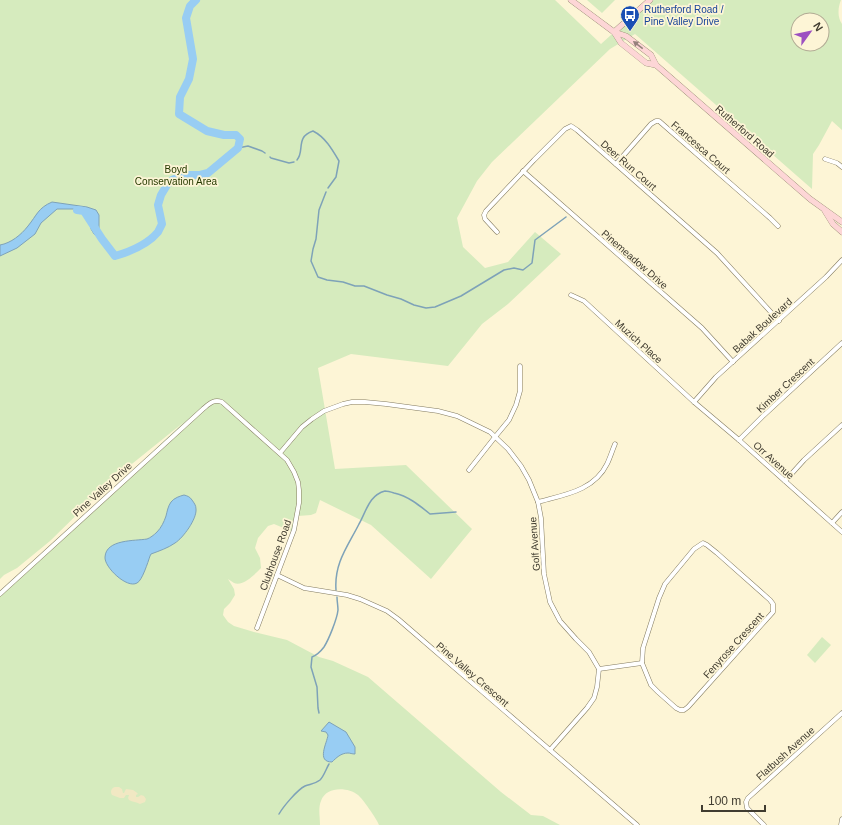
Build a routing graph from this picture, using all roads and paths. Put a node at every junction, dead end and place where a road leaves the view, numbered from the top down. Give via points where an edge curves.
1 (571, 0) edge
2 (650, 0) edge
3 (614, 32) junction
4 (656, 65) junction
5 (825, 159) dead end
6 (616, 164) junction
7 (842, 167) edge
8 (524, 171) junction
9 (824, 209) junction
10 (842, 222) edge
11 (778, 226) dead end
12 (497, 232) dead end
13 (842, 232) edge
14 (842, 260) edge
15 (571, 295) dead end
16 (779, 320) junction
17 (842, 344) edge
18 (733, 362) junction
19 (520, 366) dead end
20 (217, 400) joint
21 (694, 402) junction
22 (842, 425) edge
23 (495, 437) junction
24 (739, 440) junction
25 (615, 444) dead end
26 (280, 453) junction
27 (469, 470) dead end
28 (785, 481) junction
29 (538, 502) junction
30 (842, 512) edge
31 (832, 523) junction
32 (842, 532) edge
33 (278, 575) junction
34 (0, 594) edge
35 (257, 628) dead end
36 (642, 663) junction
37 (599, 669) junction
38 (842, 713) edge
39 (550, 750) junction
40 (842, 819) edge
41 (637, 825) edge
42 (764, 825) edge
43 (841, 825) edge

1 - 3 main road, Rutherford Road
2 - 3 main road
4 -> 3 main road, Rutherford Road via 651,55 626,36
3 - 4 main road, Rutherford Road via 621,43 646,63
4 - 9 main road, Rutherford Road
5 - 7 street
6 - 8 street, Deer Run Court via 571,126
6 - 11 street, Francesca Court via 651,124 659,121
6 - 16 street, Deer Run Court via 717,253
8 - 12 street, Deer Run Court via 484,215
8 - 18 street, Pinemeadow Drive via 702,328
9 - 10 main road, Rutherford Road
9 - 13 main road, Rutherford Road via 833,224
14 - 16 street, Babak Boulevard
15 - 21 street, Muzich Place via 584,301
16 - 18 street, Babak Boulevard
17 - 24 street, Kimber Crescent
18 - 21 street, Babak Boulevard
19 - 23 street via 520,391 516,405 509,420
20 - 26 street, Clubhouse Road
20 - 34 street, Pine Valley Drive via 206,406
21 - 24 street, Orr Avenue
22 - 28 street
23 - 26 street, Golf Avenue via 457,416 438,411 352,402 312,419
23 - 27 street
23 - 29 street, Golf Avenue via 521,466
24 - 28 street, Orr Avenue
25 - 29 street via 601,474 589,485
26 - 33 street, Clubhouse Road via 294,472 300,503 294,530
28 - 31 street, Orr Avenue
29 - 37 street, Golf Avenue via 544,574 550,602 560,621 589,652
30 - 31 street
31 - 32 street, Orr Avenue
33 - 35 street, Clubhouse Road
33 - 39 street, Pine Valley Crescent via 304,588 354,597 387,611
36 - 36 street, Fenyrose Crescent via 651,685 672,705 684,710 773,612 773,604 703,543 694,549 662,590 643,648
36 - 37 street
37 - 39 street via 594,698
38 - 42 street, Flatbush Avenue via 748,798 746,808
39 - 41 street, Pine Valley Crescent
40 - 43 street

